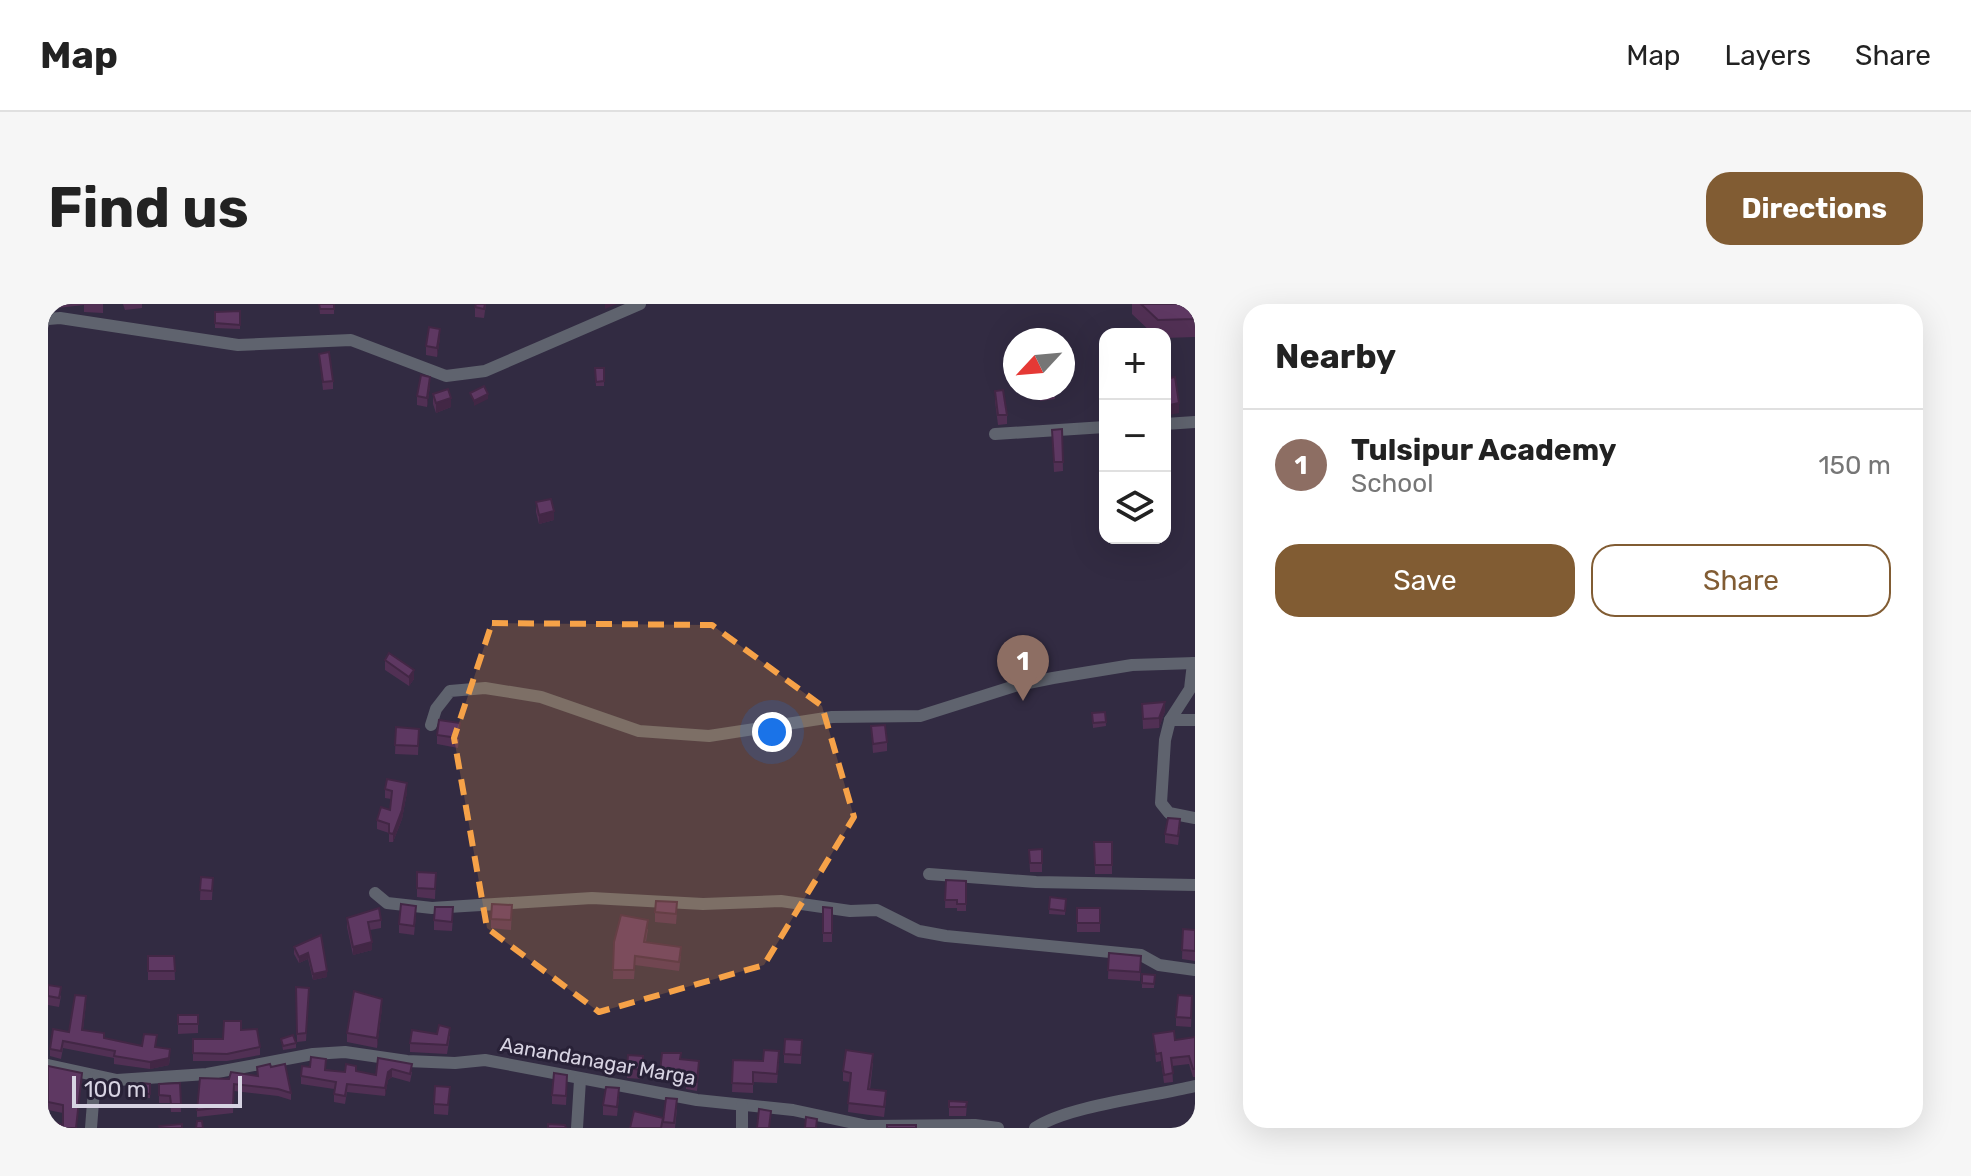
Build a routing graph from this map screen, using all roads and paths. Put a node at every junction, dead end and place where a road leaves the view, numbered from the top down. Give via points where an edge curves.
1 (640, 304) edge
2 (48, 319) edge
3 (1195, 422) edge
4 (1171, 424) edge
5 (1099, 427) edge
6 (995, 434) dead end
7 (1194, 663) edge
8 (1170, 720) junction
9 (1195, 720) edge
10 (431, 725) dead end
11 (1195, 818) edge
12 (929, 874) dead end
13 (1195, 885) edge
14 (375, 893) dead end
15 (1195, 970) edge
16 (48, 1065) edge
17 (95, 1077) junction
18 (580, 1080) junction
19 (1195, 1086) edge
20 (742, 1105) junction
21 (91, 1128) edge
22 (577, 1128) edge
23 (742, 1128) edge
24 (882, 1128) edge
25 (998, 1128) edge
26 (1035, 1128) edge

1 - 2 street via 485,371 446,376 351,340 238,345
3 - 4 street
5 - 6 street
7 - 8 street via 1190,689
7 - 10 street via 1132,665 1041,680 928,715 832,717 709,736 639,731 541,697 485,688 450,691
8 - 9 street
8 - 11 street via 1161,803 1169,813
12 - 13 street
14 - 15 street via 387,903 432,908 592,898 703,904 781,901 877,910 919,931 1141,955 1159,965
16 - 17 street, Aanandanagar Marga
17 - 18 street, Aanandanagar Marga via 207,1074 345,1052 407,1061 485,1060
17 - 21 street
18 - 20 street, Aanandanagar Marga
18 - 22 street
19 - 26 street via 1063,1116
20 - 23 street
20 - 24 street, Aanandanagar Marga
24 - 25 street, Aanandanagar Marga

